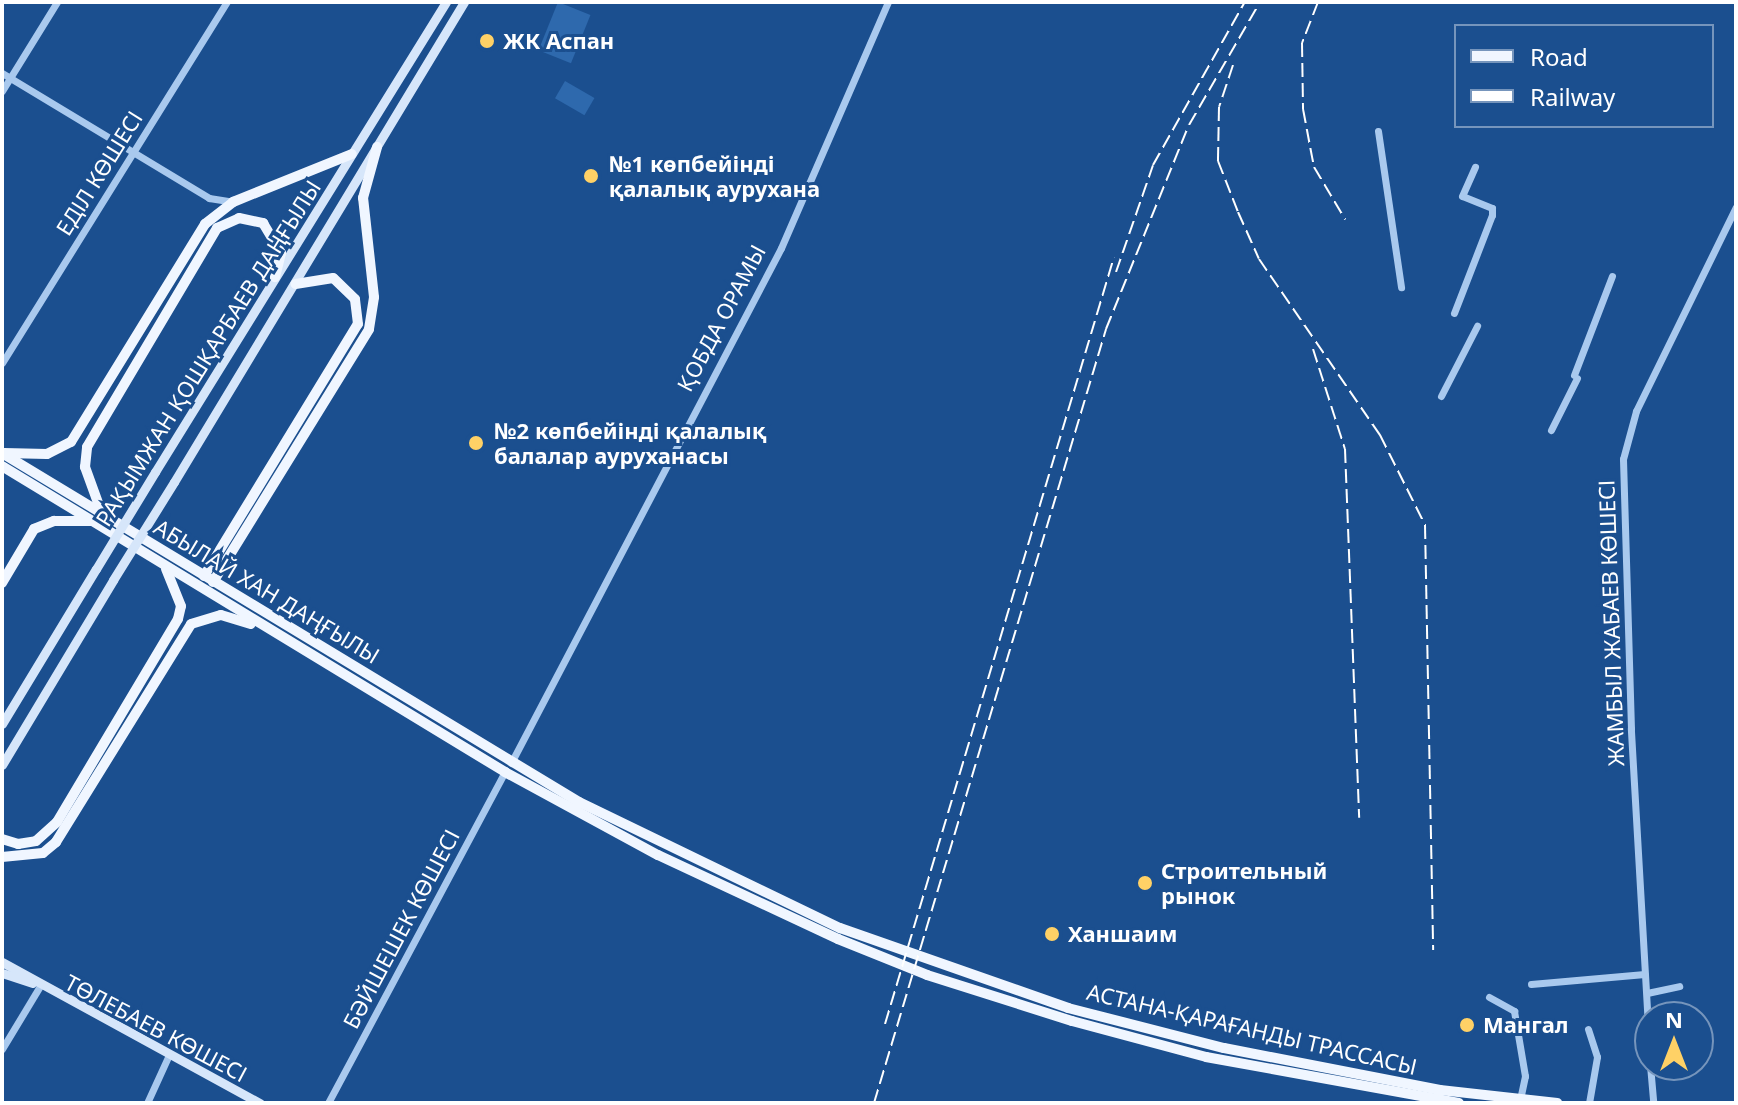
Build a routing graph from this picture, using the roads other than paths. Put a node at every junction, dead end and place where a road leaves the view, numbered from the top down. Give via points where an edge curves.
1 (57, 2) edge
2 (227, 2) edge
3 (446, 2) edge
4 (464, 2) edge
5 (888, 2) edge
6 (6, 76) edge
7 (2, 91) edge
8 (1378, 131) dead end
9 (377, 147) junction
10 (134, 153) junction
11 (352, 154) junction
12 (1475, 167) dead end
13 (233, 202) junction
14 (1736, 207) edge
15 (1612, 276) dead end
16 (275, 277) junction
17 (295, 284) junction
18 (1401, 287) dead end
19 (1454, 313) dead end
20 (1477, 326) dead end
21 (2, 363) edge
22 (1441, 396) dead end
23 (1551, 430) dead end
24 (2, 453) edge
25 (2, 466) edge
26 (102, 513) junction
27 (92, 521) junction
28 (153, 557) junction
29 (209, 579) junction
30 (2, 583) edge
31 (264, 628) junction
32 (2, 724) edge
33 (2, 765) edge
34 (508, 767) junction
35 (2, 839) edge
36 (2, 857) edge
37 (2, 962) edge
38 (2, 973) edge
39 (1645, 974) junction
40 (1531, 984) dead end
41 (38, 985) junction
42 (1679, 986) dead end
43 (1647, 993) junction
44 (1489, 997) dead end
45 (1647, 1001) edge
46 (1588, 1029) dead end
47 (2, 1049) edge
48 (168, 1057) junction
49 (1651, 1081) edge
50 (1520, 1100) junction
51 (147, 1103) edge
52 (260, 1103) edge
53 (328, 1103) edge
54 (1459, 1103) edge
55 (1557, 1103) edge
56 (1589, 1103) edge
57 (1653, 1103) edge

1 - 6 street
2 - 10 street, ЕДІЛ КӨШЕСІ
3 - 11 main road, РАҚЫМЖАН ҚОШҚАРБАЕВ ДАҢҒЫЛЫ
4 - 9 main road, РАҚЫМЖАН ҚОШҚАРБАЕВ ДАҢҒЫЛЫ
5 - 34 street, ҚОБДА ОРАМЫ via 781,248
6 - 7 street
6 - 10 street
8 - 18 street
9 - 17 main road, РАҚЫМЖАН ҚОШҚАРБАЕВ ДАҢҒЫЛЫ
9 - 29 main road via 363,198 374,297 369,329
10 - 13 street via 209,198
10 - 21 street, ЕДІЛ КӨШЕСІ
11 - 13 main road
11 - 16 main road, РАҚЫМЖАН ҚОШҚАРБАЕВ ДАҢҒЫЛЫ
12 - 19 street via 1462,196 1492,208 1492,215
13 - 24 main road via 205,224 183,256 71,442 47,454
14 - 39 street, ЖАМБЫЛ ЖАБАЕВ КӨШЕСІ via 1636,411 1623,459
15 - 23 street
16 - 26 main road via 281,253 263,223 239,218 217,228 87,447 85,467
16 - 32 main road, РАҚЫМЖАН ҚОШҚАРБАЕВ ДАҢҒЫЛЫ, bridge
17 - 29 main road via 333,278 355,299 358,324
17 - 33 main road, РАҚЫМЖАН ҚОШҚАРБАЕВ ДАҢҒЫЛЫ, bridge
20 - 22 street
24 - 26 main road, АБЫЛАЙ ХАН ДАҢҒЫЛЫ
25 - 27 main road, АБЫЛАЙ ХАН ДАҢҒЫЛЫ
26 - 29 main road, АБЫЛАЙ ХАН ДАҢҒЫЛЫ
27 - 28 main road, АБЫЛАЙ ХАН ДАҢҒЫЛЫ
27 - 30 main road via 54,521 34,529
28 - 31 main road, АБЫЛАЙ ХАН ДАҢҒЫЛЫ
28 - 35 main road via 175,581 181,606 178,619 57,822 36,841 18,844
29 - 34 main road, АБЫЛАЙ ХАН ДАҢҒЫЛЫ
31 - 34 main road, АБЫЛАЙ ХАН ДАҢҒЫЛЫ
31 - 36 main road via 221,615 191,624 56,842 43,853
34 - 50 main road, АСТАНА-ҚАРАҒАНДЫ ТРАССАСЫ via 747,887 929,963 1068,1008 1224,1048 1428,1088
34 - 53 street, БӘЙШЕШЕК КӨШЕСІ
34 - 54 main road, АСТАНА-ҚАРАҒАНДЫ ТРАССАСЫ via 753,901 927,975 1206,1057
37 - 41 main road, ТӨЛЕБАЕВ КӨШЕСІ
38 - 41 main road, ТӨЛЕБАЕВ КӨШЕСІ
39 - 40 street
39 - 43 street, ЖАМБЫЛ ЖАБАЕВ КӨШЕСІ
41 - 47 street
41 - 48 main road, ТӨЛЕБАЕВ КӨШЕСІ
42 - 43 street
43 - 45 street, ЖАМБЫЛ ЖАБАЕВ КӨШЕСІ
44 - 50 street via 1514,1011 1525,1076
46 - 56 street via 1597,1057
48 - 51 street
48 - 52 main road, ТӨЛЕБАЕВ КӨШЕСІ
49 - 57 street, ЖАМБЫЛ ЖАБАЕВ КӨШЕСІ
50 - 55 main road, АСТАНА-ҚАРАҒАНДЫ ТРАССАСЫ

